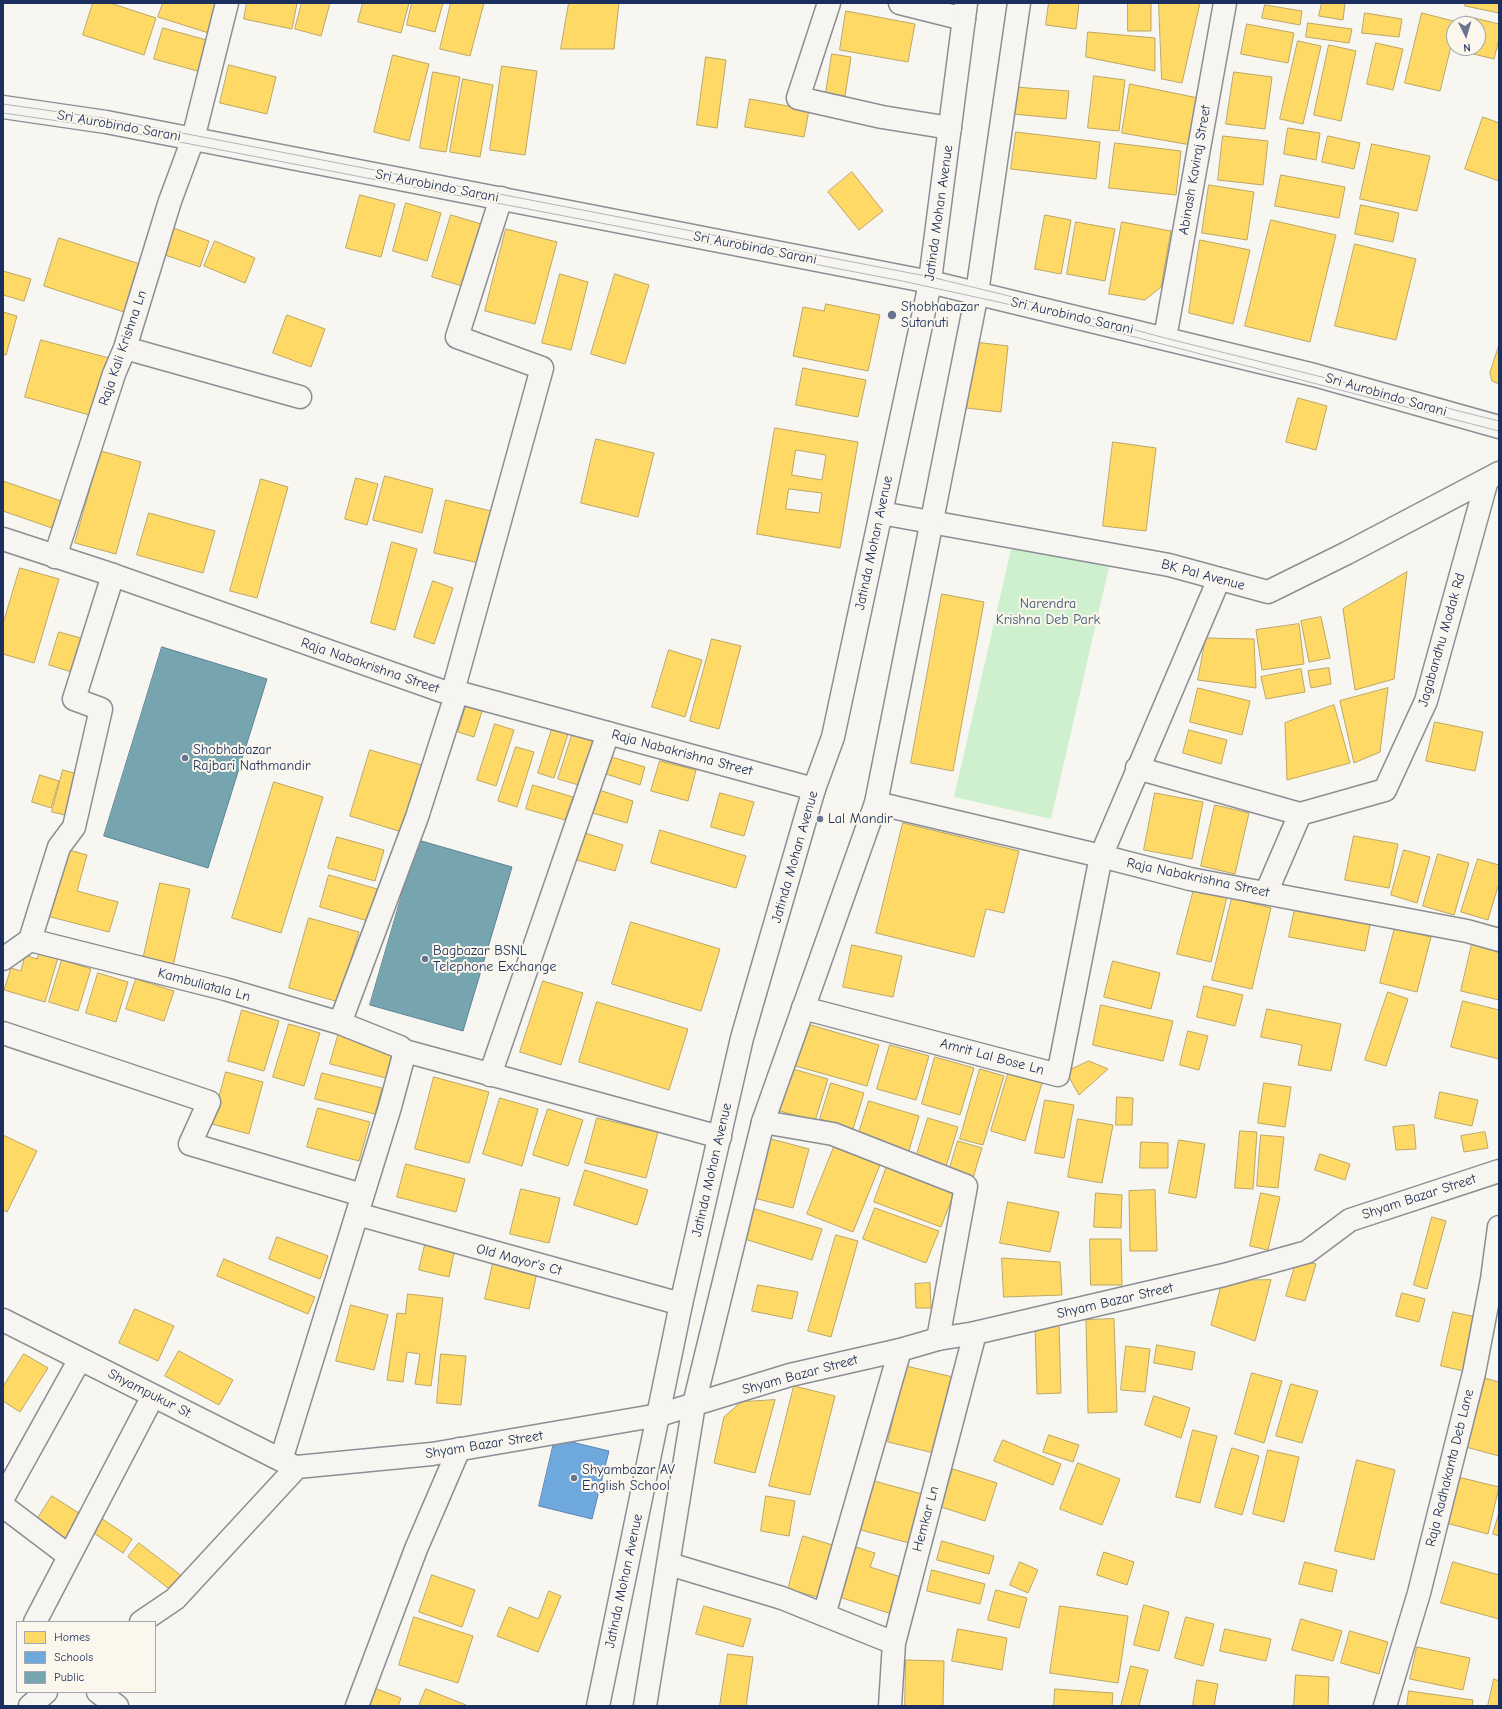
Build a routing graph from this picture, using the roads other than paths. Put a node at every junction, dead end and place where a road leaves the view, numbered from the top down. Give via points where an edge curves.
1 (227, 3) edge
2 (829, 3) edge
3 (900, 3) edge
4 (1019, 3) edge
5 (1225, 3) edge
6 (965, 11) edge
7 (3, 107) edge
8 (950, 128) junction
9 (193, 139) junction
10 (501, 198) junction
11 (930, 282) junction
12 (977, 293) junction
13 (1165, 338) junction
14 (125, 348) junction
15 (300, 397) dead end
16 (1499, 426) edge
17 (1493, 477) edge
18 (881, 513) junction
19 (931, 523) junction
20 (3, 539) edge
21 (55, 557) junction
22 (113, 575) junction
23 (1219, 578) junction
24 (455, 692) junction
25 (608, 733) junction
26 (1137, 768) junction
27 (814, 789) junction
28 (876, 803) junction
29 (1300, 814) junction
30 (1101, 856) junction
31 (1266, 893) junction
32 (30, 940) junction
33 (1499, 940) edge
34 (3, 959) edge
35 (803, 1008) junction
36 (340, 1023) junction
37 (3, 1033) edge
38 (405, 1051) junction
39 (490, 1075) junction
40 (763, 1122) junction
41 (720, 1137) junction
42 (1499, 1171) edge
43 (359, 1205) junction
44 (1499, 1227) edge
45 (681, 1304) junction
46 (3, 1320) edge
47 (975, 1333) junction
48 (938, 1339) junction
49 (900, 1350) junction
50 (80, 1359) junction
51 (153, 1396) junction
52 (694, 1404) junction
53 (659, 1415) junction
54 (458, 1449) junction
55 (289, 1464) junction
56 (3, 1498) edge
57 (3, 1506) edge
58 (69, 1556) junction
59 (669, 1564) junction
60 (824, 1614) junction
61 (36, 1621) edge
62 (142, 1621) edge
63 (894, 1643) junction
64 (45, 1693) edge
65 (99, 1693) edge
66 (30, 1706) edge
67 (117, 1706) edge
68 (358, 1706) edge
69 (598, 1706) edge
70 (645, 1706) edge
71 (890, 1706) edge
72 (1385, 1706) edge

1 - 9 street, Raja Kali Krishna Ln
2 - 8 street via 798,98 882,117
3 - 6 street
4 - 12 street
5 - 13 street, Abinash Kaviraj Street
6 - 8 street, Jatinda Mohan Avenue
7 - 9 street, Sri Aurobindo Sarani via 106,122
8 - 11 street, Jatinda Mohan Avenue
9 - 10 street, Sri Aurobindo Sarani
9 - 14 street, Raja Kali Krishna Ln via 170,201
10 - 11 street, Sri Aurobindo Sarani
10 - 24 street via 457,337 542,368
11 - 12 street, Sri Aurobindo Sarani
11 - 18 street, Jatinda Mohan Avenue
12 - 13 street, Sri Aurobindo Sarani
12 - 19 street
13 - 16 street, Sri Aurobindo Sarani via 1314,375
14 - 15 street
14 - 21 street, Raja Kali Krishna Ln via 114,374
17 - 23 street, BK Pal Avenue via 1268,592
17 - 29 street, Jagabandhu Modak Rd via 1426,701 1384,790
18 - 19 street, BK Pal Avenue
18 - 27 street, Jatinda Mohan Avenue via 833,737
19 - 23 street, BK Pal Avenue via 1169,565
19 - 28 street
20 - 21 street, Raja Nabakrishna Street
21 - 22 street, Raja Nabakrishna Street
22 - 24 street, Raja Nabakrishna Street via 442,691
22 - 32 street via 74,699 101,709 83,790 74,827 59,847
23 - 26 street
24 - 25 street, Raja Nabakrishna Street
24 - 36 street via 417,816
25 - 27 street, Raja Nabakrishna Street
25 - 39 street
26 - 29 street
26 - 30 street
27 - 41 street, Jatinda Mohan Avenue via 742,1038
28 - 30 street, Raja Nabakrishna Street
28 - 35 street
29 - 31 street
30 - 31 street, Raja Nabakrishna Street via 1190,879
30 - 35 street, Amrit Lal Bose Ln via 1058,1075
31 - 33 street, Raja Nabakrishna Street via 1467,931
32 - 34 street
32 - 36 street, Kambuliatala Ln via 225,989
35 - 40 street
36 - 38 street, Kambuliatala Ln
37 - 43 street, Old Mayor's Ct via 209,1102 190,1144
38 - 39 street, Kambuliatala Ln
38 - 43 street
39 - 41 street, Kambuliatala Ln
40 - 48 street via 833,1134 966,1186
40 - 52 street
41 - 45 street, Jatinda Mohan Avenue
42 - 47 street, Shyam Bazar Street via 1350,1220 1307,1252 1218,1276
43 - 45 street, Old Mayor's Ct
43 - 55 street
44 - 72 street, Raja Radhakanta Deb Lane via 1474,1372 1419,1593
45 - 53 street, Jatinda Mohan Avenue
46 - 50 street, Shyampukur St.
47 - 48 street, Shyam Bazar Street
47 - 63 street, Hemkar Ln
48 - 49 street, Shyam Bazar Street
49 - 52 street, Shyam Bazar Street via 790,1375
49 - 60 street
50 - 51 street, Shyampukur St.
50 - 56 street
51 - 55 street, Shyampukur St.
51 - 58 street
52 - 53 street, Shyam Bazar Street
52 - 59 street
53 - 54 street, Shyam Bazar Street
53 - 69 street, Jatinda Mohan Avenue
54 - 55 street, Shyam Bazar Street via 432,1454
54 - 68 street via 416,1549
55 - 62 street via 175,1599
57 - 58 street
58 - 61 street
59 - 60 street via 782,1598
59 - 70 street
60 - 63 street
63 - 71 street, Hemkar Ln
64 - 66 street
65 - 67 street

